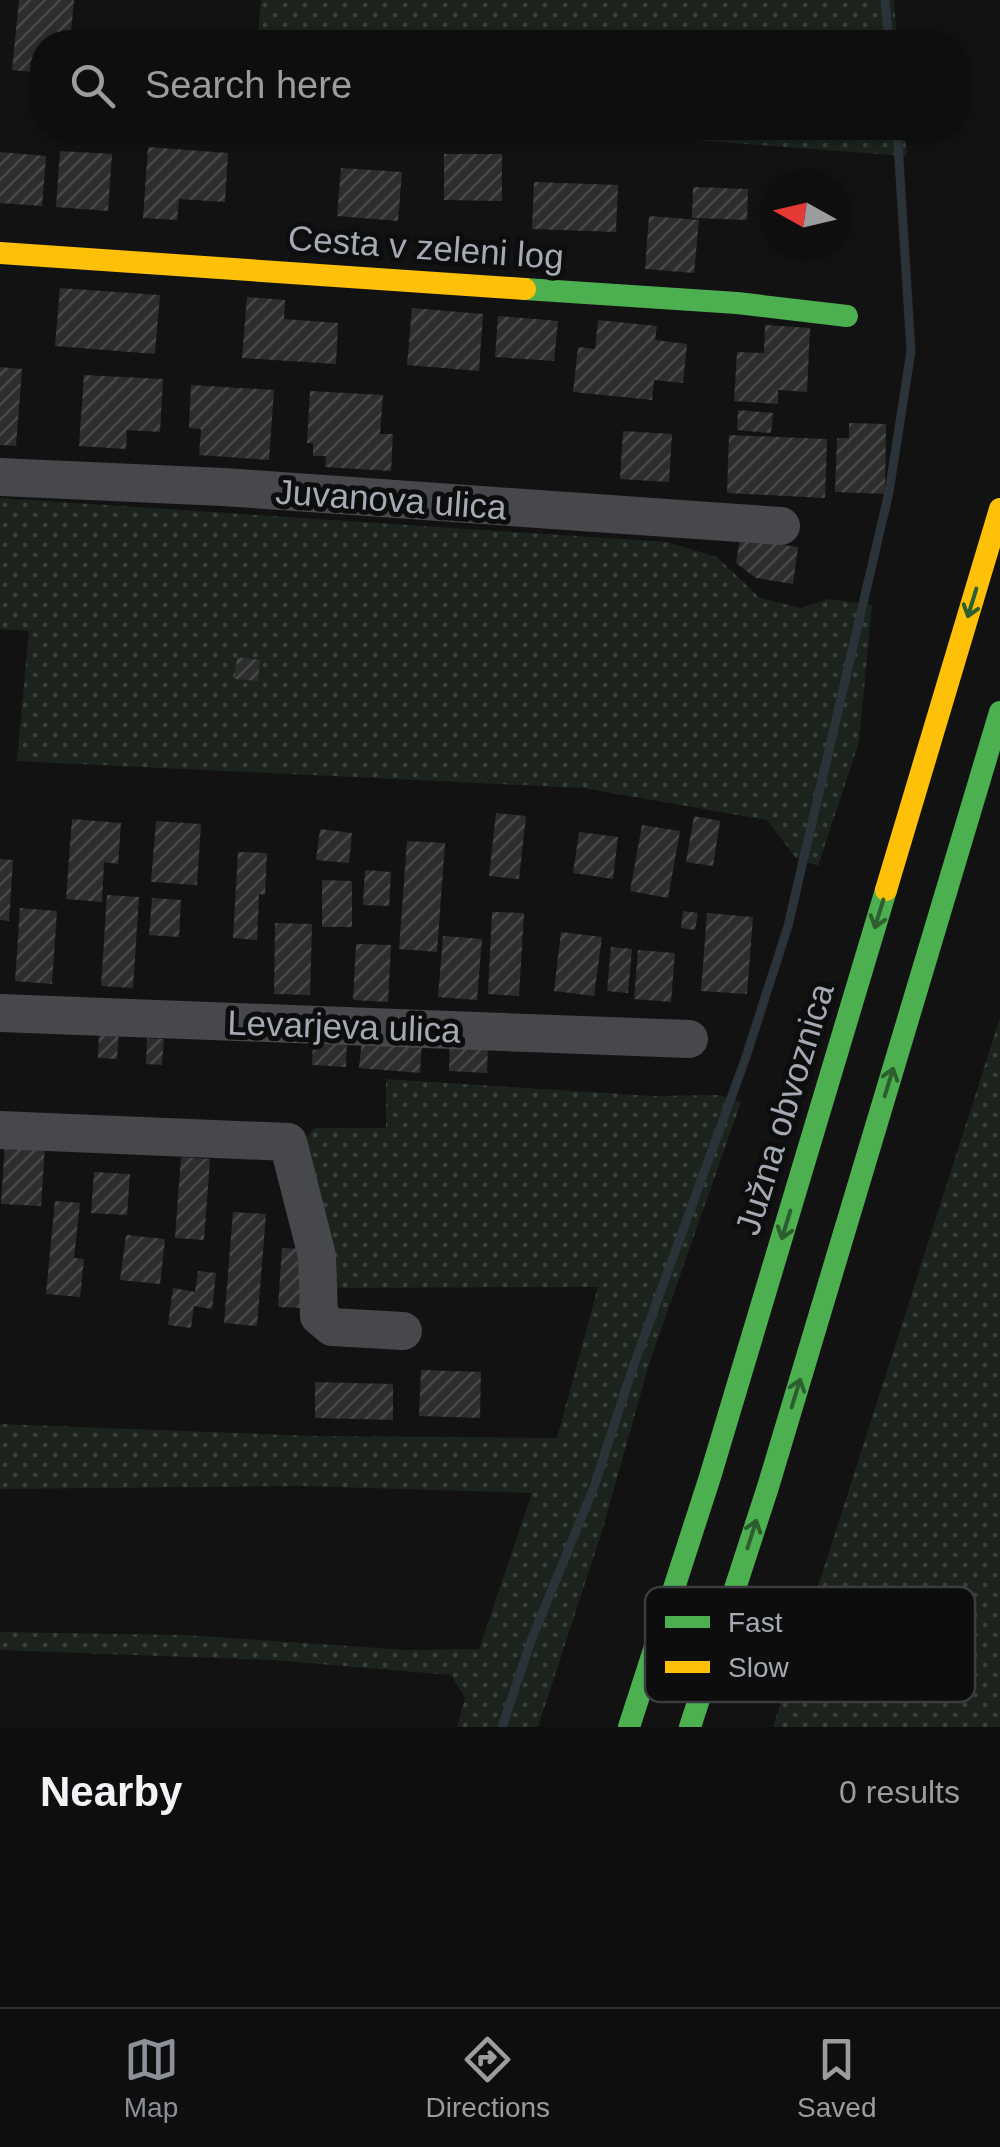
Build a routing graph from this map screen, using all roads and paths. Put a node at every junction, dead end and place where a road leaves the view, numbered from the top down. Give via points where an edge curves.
1 (0, 253) edge
2 (847, 316) dead end
3 (0, 477) edge
4 (1000, 509) edge
5 (782, 526) dead end
6 (1000, 712) edge
7 (0, 1013) edge
8 (689, 1039) dead end
9 (0, 1130) edge
10 (404, 1332) dead end
11 (674, 1587) edge
12 (735, 1587) edge
13 (645, 1675) edge
14 (698, 1702) edge
15 (628, 1727) edge
16 (690, 1727) edge

1 - 2 main road, Cesta v zeleni log
3 - 5 street, Juvanova ulica
4 -> 11 main road, Južna obvoznica
12 -> 6 main road
7 - 8 street, Levarjeva ulica
9 - 10 street via 288,1142 317,1256 320,1316 332,1327
13 -> 15 main road, Južna obvoznica
16 -> 14 main road

